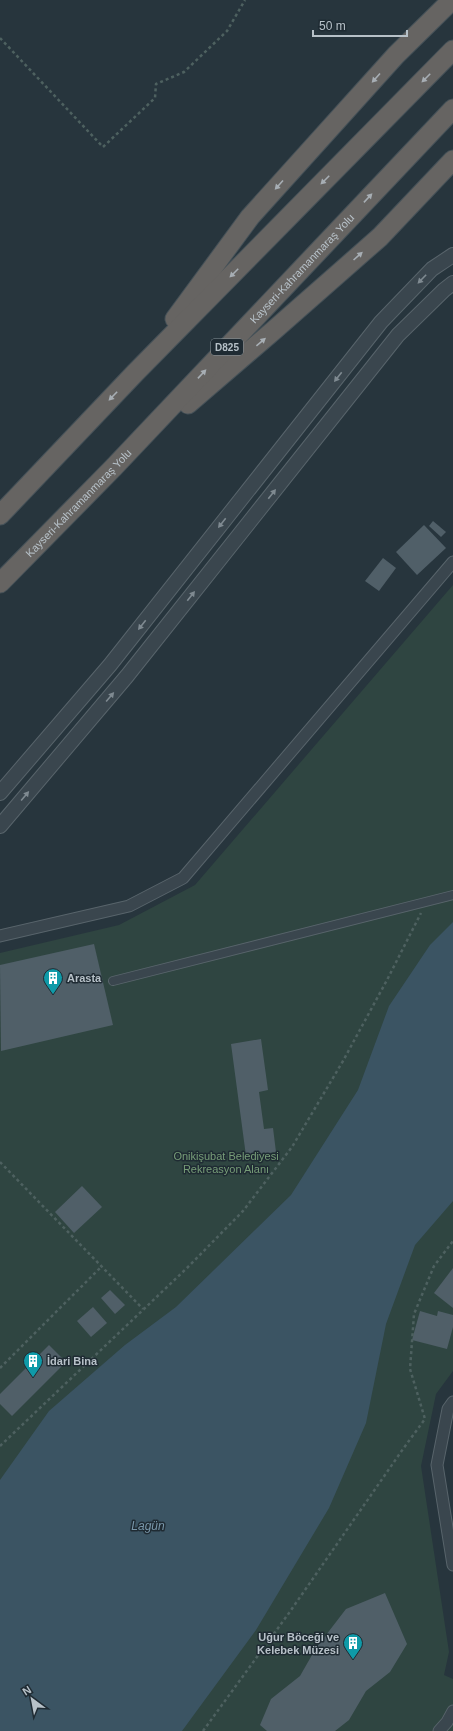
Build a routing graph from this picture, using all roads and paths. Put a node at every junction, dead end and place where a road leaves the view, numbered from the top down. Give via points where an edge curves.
1 (245, 0) edge
2 (452, 0) edge
3 (0, 38) edge
4 (453, 50) edge
5 (453, 109) edge
6 (453, 160) edge
7 (453, 255) edge
8 (453, 283) edge
9 (135, 373) junction
10 (114, 467) junction
11 (0, 515) edge
12 (453, 562) edge
13 (0, 583) edge
14 (0, 794) edge
15 (0, 826) edge
16 (453, 895) edge
17 (426, 902) junction
18 (0, 936) edge
19 (113, 981) dead end
20 (0, 1162) edge
21 (453, 1241) edge
22 (102, 1266) junction
23 (143, 1309) junction
24 (0, 1368) edge
25 (453, 1402) edge
26 (0, 1446) edge
27 (453, 1565) edge
28 (453, 1711) edge
29 (203, 1731) edge
30 (439, 1731) edge

1 - 3 path via 227,31 184,72 156,84 155,98 103,147
2 -> 9 highway via 396,55 250,217
4 -> 9 highway
10 -> 5 highway, Kayseri-Kahramanmaraş Yolu / D825
10 -> 6 highway via 380,237
7 -> 14 street via 432,269 381,322 110,665
15 -> 8 street via 127,676 398,335
9 -> 11 highway
10 - 13 highway, Kayseri-Kahramanmaraş Yolu / D825
12 - 18 street via 184,878 129,906
16 - 17 street
17 - 19 street
17 - 23 path via 343,1061 292,1147 243,1211
20 - 22 path
21 - 29 path via 434,1266 414,1314 410,1369 425,1419
22 - 23 path
22 - 24 path
23 - 26 path
25 - 27 street via 448,1409 437,1465
28 - 30 street

